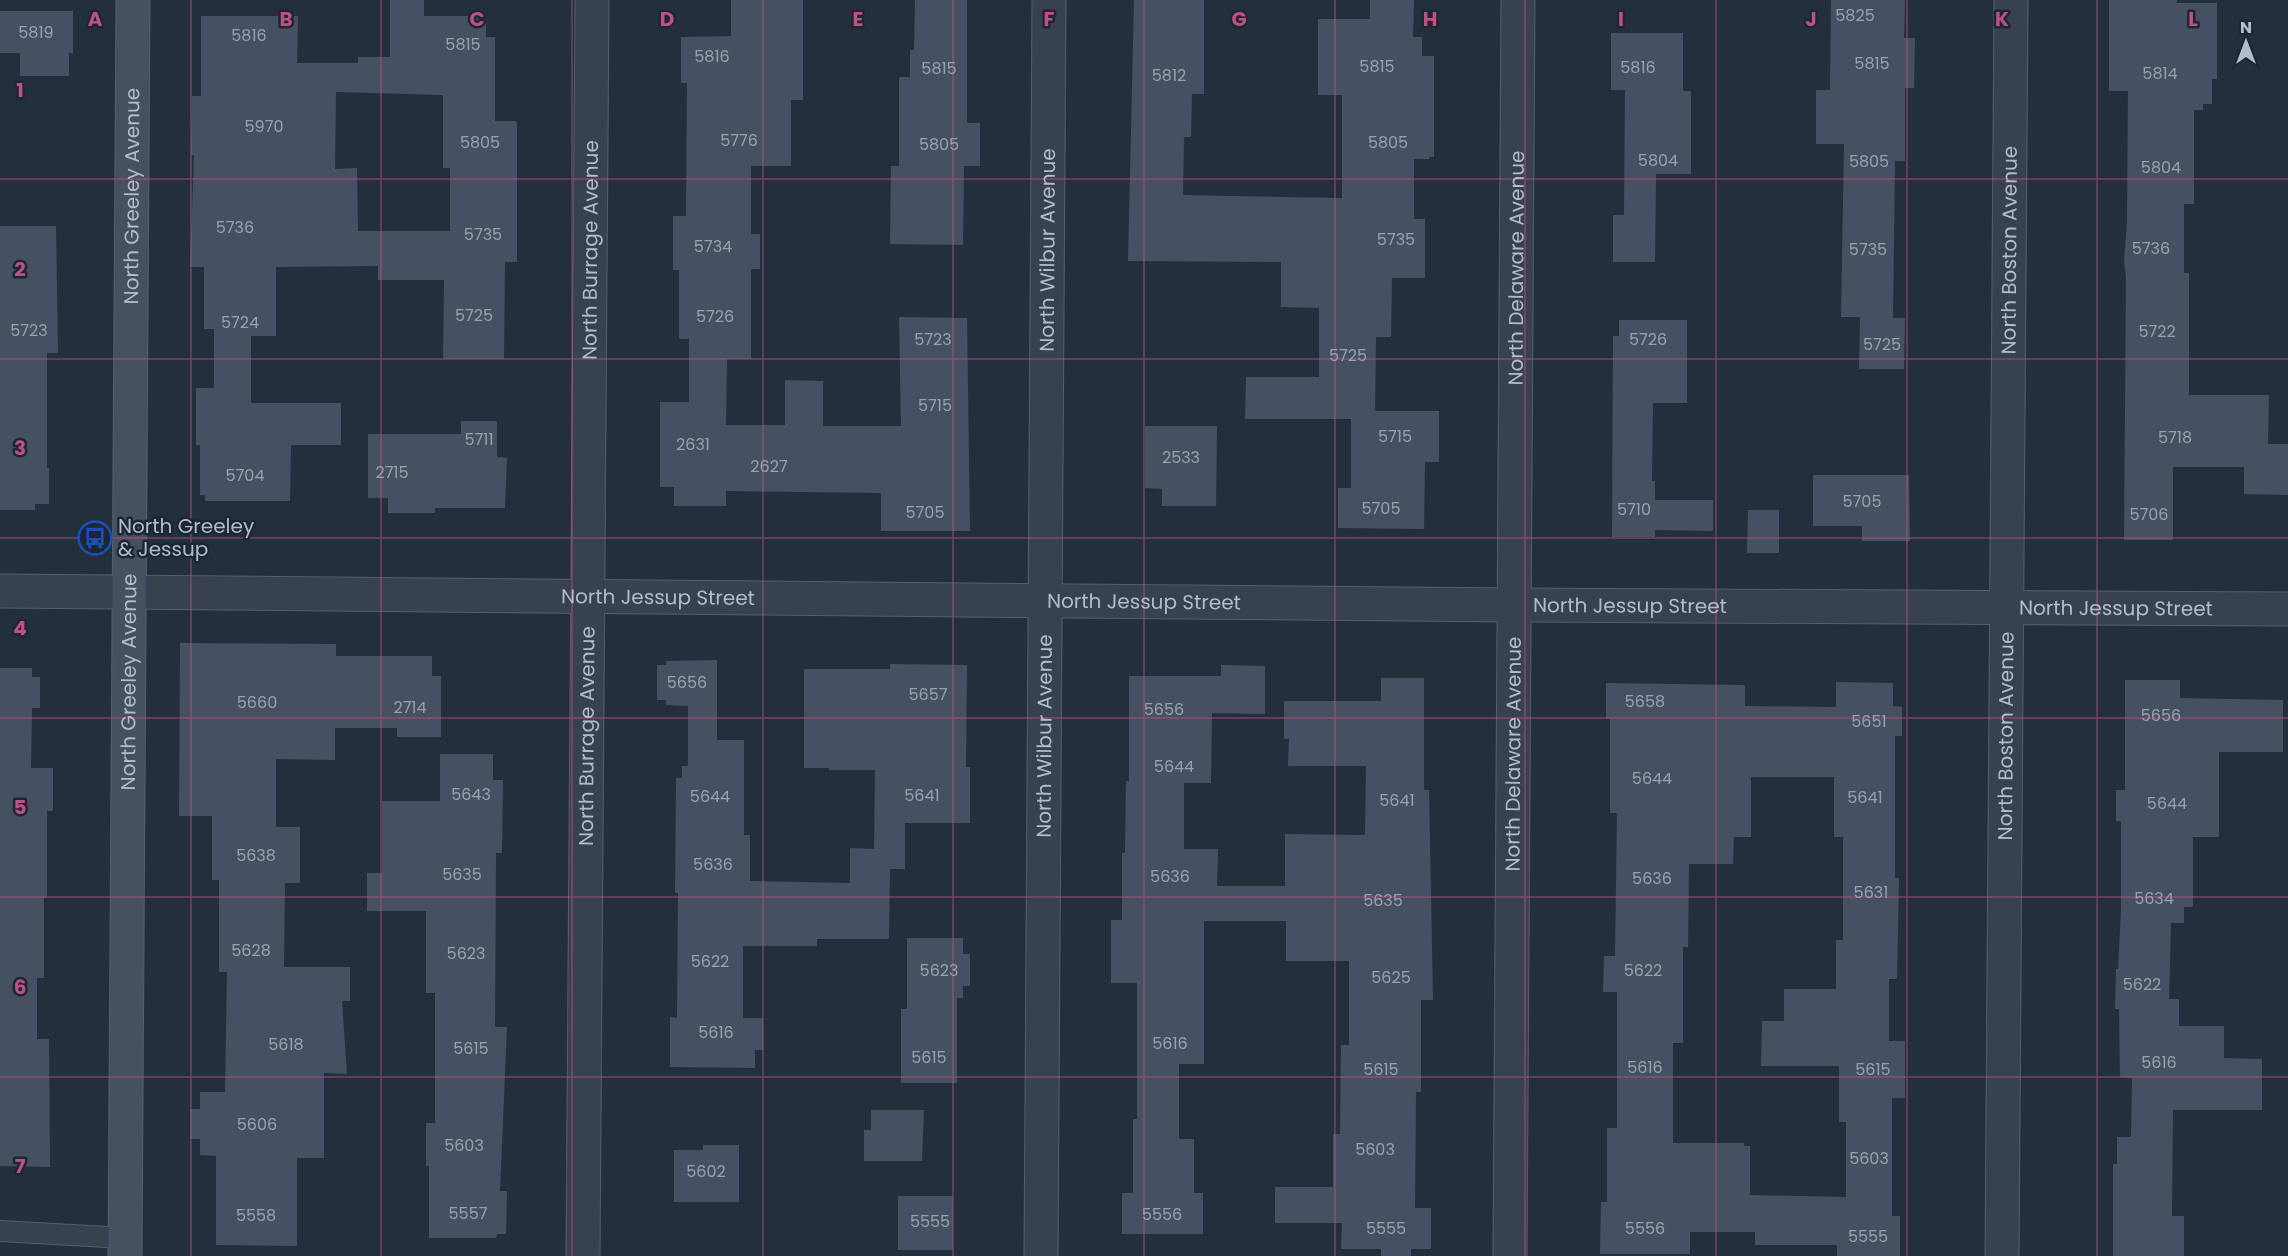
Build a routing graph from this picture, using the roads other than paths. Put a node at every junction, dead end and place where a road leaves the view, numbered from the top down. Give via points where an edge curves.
1 (133, 0) edge
2 (592, 0) edge
3 (1049, 0) edge
4 (1518, 0) edge
5 (2011, 0) edge
6 (0, 591) edge
7 (130, 591) junction
8 (588, 595) junction
9 (1044, 600) junction
10 (1513, 605) junction
11 (2006, 609) junction
12 (2288, 609) edge
13 (0, 1232) edge
14 (125, 1247) edge
15 (583, 1256) edge
16 (1041, 1256) edge
17 (1510, 1256) edge
18 (2002, 1256) edge

1 - 7 main road, North Greeley Avenue
2 - 8 street, North Burrage Avenue
3 - 9 street, North Wilbur Avenue
4 - 10 street, North Delaware Avenue
5 - 11 street, North Boston Avenue
6 - 7 street, North Jessup Street
7 - 8 street, North Jessup Street
7 - 14 main road, North Greeley Avenue
8 - 9 street, North Jessup Street
8 - 15 street, North Burrage Avenue
9 - 10 street, North Jessup Street
9 - 16 street, North Wilbur Avenue
10 - 11 street, North Jessup Street
10 - 17 street, North Delaware Avenue
11 - 12 street, North Jessup Street
11 - 18 street, North Boston Avenue
13 - 14 lane

